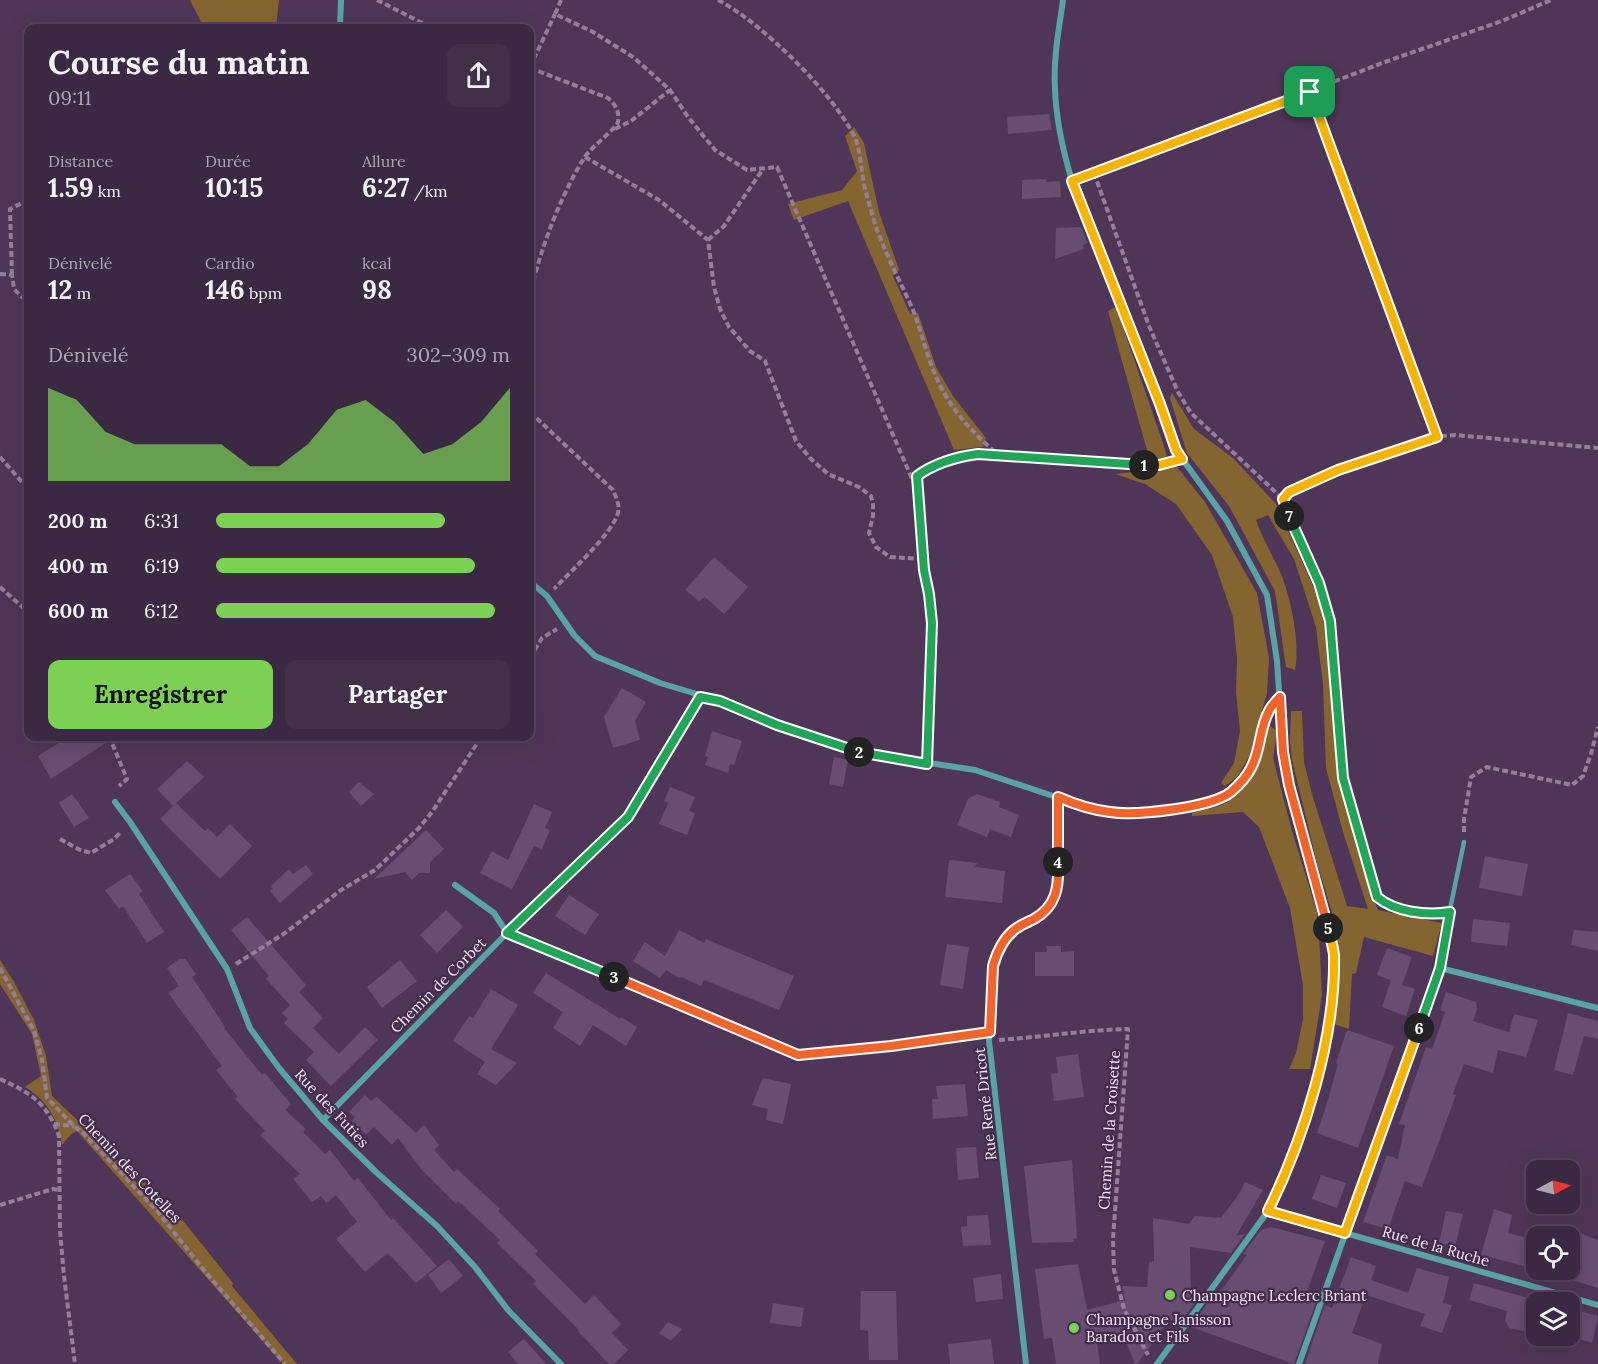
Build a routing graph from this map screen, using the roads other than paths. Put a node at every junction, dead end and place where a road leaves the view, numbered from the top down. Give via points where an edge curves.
1 (341, 0) edge
2 (1063, 0) edge
3 (340, 24) edge
4 (534, 585) edge
5 (700, 697) junction
6 (1280, 697) junction
7 (1058, 797) junction
8 (115, 802) dead end
9 (1464, 842) road end
10 (455, 885) dead end
11 (507, 933) junction
12 (1440, 968) junction
13 (1598, 1008) edge
14 (990, 1032) junction
15 (323, 1120) junction
16 (1268, 1211) junction
17 (1345, 1233) junction
18 (1598, 1305) edge
19 (561, 1364) edge
20 (1026, 1364) edge
21 (1157, 1364) edge
22 (1299, 1364) edge

1 - 3 street
2 - 6 street via 1054,89 1072,181 1176,450 1227,521 1267,595
4 - 5 street via 595,656
5 - 7 street via 858,752 975,770
5 - 11 street, Chemin de Corbet via 628,817
6 - 7 street via 1269,711 1251,769 1230,793 1217,799 1192,806 1123,813
6 - 16 street via 1289,785 1334,954 1330,1006 1315,1086 1300,1137
7 - 14 street, Rue René Dricot via 1056,894 1043,913 1007,936 996,955
8 - 15 street, Rue des Futies via 227,969 250,1028
9 - 12 lane
10 - 11 street via 494,913
11 - 14 street via 798,1055
11 - 15 street, Chemin de Corbet
12 - 13 street
12 - 17 street
14 - 20 street, Rue René Dricot
15 - 19 street, Rue des Futies via 437,1226 508,1311
16 - 17 street, Rue de la Ruche
16 - 21 street
17 - 18 street, Rue de la Ruche
17 - 22 street

